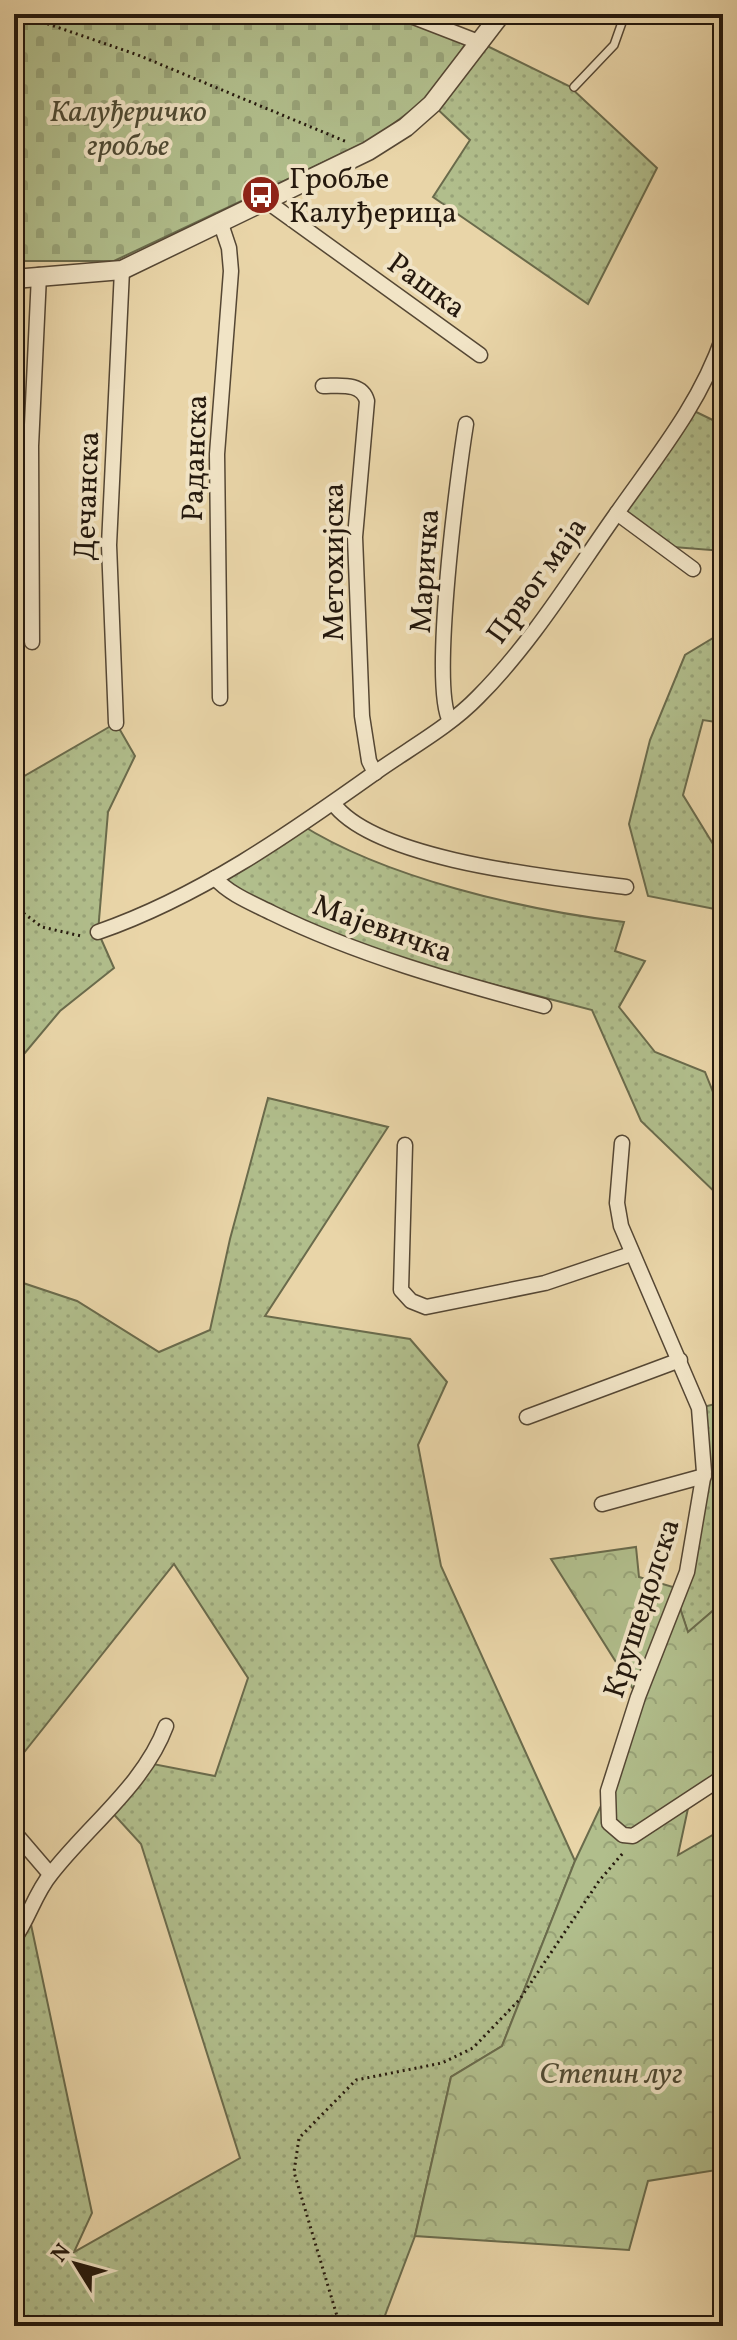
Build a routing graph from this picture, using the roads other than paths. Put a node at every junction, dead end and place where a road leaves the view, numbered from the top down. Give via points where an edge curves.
1 (406, 14) edge
2 (501, 14) edge
3 (625, 14) edge
4 (481, 43) junction
5 (574, 87) dead end
6 (265, 200) junction
7 (220, 221) junction
8 (122, 270) junction
9 (39, 275) junction
10 (14, 279) edge
11 (723, 337) edge
12 (480, 355) dead end
13 (323, 386) dead end
14 (466, 424) dead end
15 (617, 513) junction
16 (693, 569) dead end
17 (32, 642) dead end
18 (220, 698) dead end
19 (450, 721) junction
20 (116, 723) dead end
21 (375, 773) junction
22 (333, 803) junction
23 (215, 878) junction
24 (626, 887) dead end
25 (91, 934) road end
26 (544, 1006) dead end
27 (622, 1143) dead end
28 (405, 1145) dead end
29 (631, 1254) junction
30 (680, 1360) junction
31 (527, 1417) dead end
32 (704, 1476) junction
33 (602, 1504) dead end
34 (166, 1726) dead end
35 (723, 1777) edge
36 (14, 1832) edge
37 (50, 1874) junction
38 (14, 1939) edge

1 - 4 street
2 - 4 street
3 - 5 lane via 614,45
4 - 6 street via 422,114 368,151
6 - 7 street
6 - 12 street, Рашка
7 - 8 street
7 - 18 street, Раданска via 231,271 217,454
8 - 9 street
8 - 20 street, Дечанска via 109,545
9 - 10 street
9 - 17 street via 31,446
11 - 15 street, Првог маја via 700,393
13 - 21 street, Метохијска via 358,387 367,401 355,537 362,716
14 - 19 street, Маричка via 443,660 442,698
15 - 16 street
15 - 19 street, Првог маја via 494,679
19 - 21 street, Првог маја
21 - 22 street, Првог маја
22 - 23 street, Првог маја
22 - 24 street via 358,826 430,852 526,874
23 - 25 street, Првог маја via 168,906
23 - 26 street, Мајевичка via 261,908 346,946
27 - 29 street, Крушедолска via 617,1203
28 - 29 street via 401,1290 411,1301 426,1307 545,1283
29 - 30 street, Крушедолска
30 - 31 street
30 - 32 street, Крушедолска via 702,1421
32 - 33 street
32 - 35 street, Крушедолска via 687,1572 608,1791 610,1826 633,1836
34 - 37 street via 158,1750
36 - 37 street
37 - 38 street

